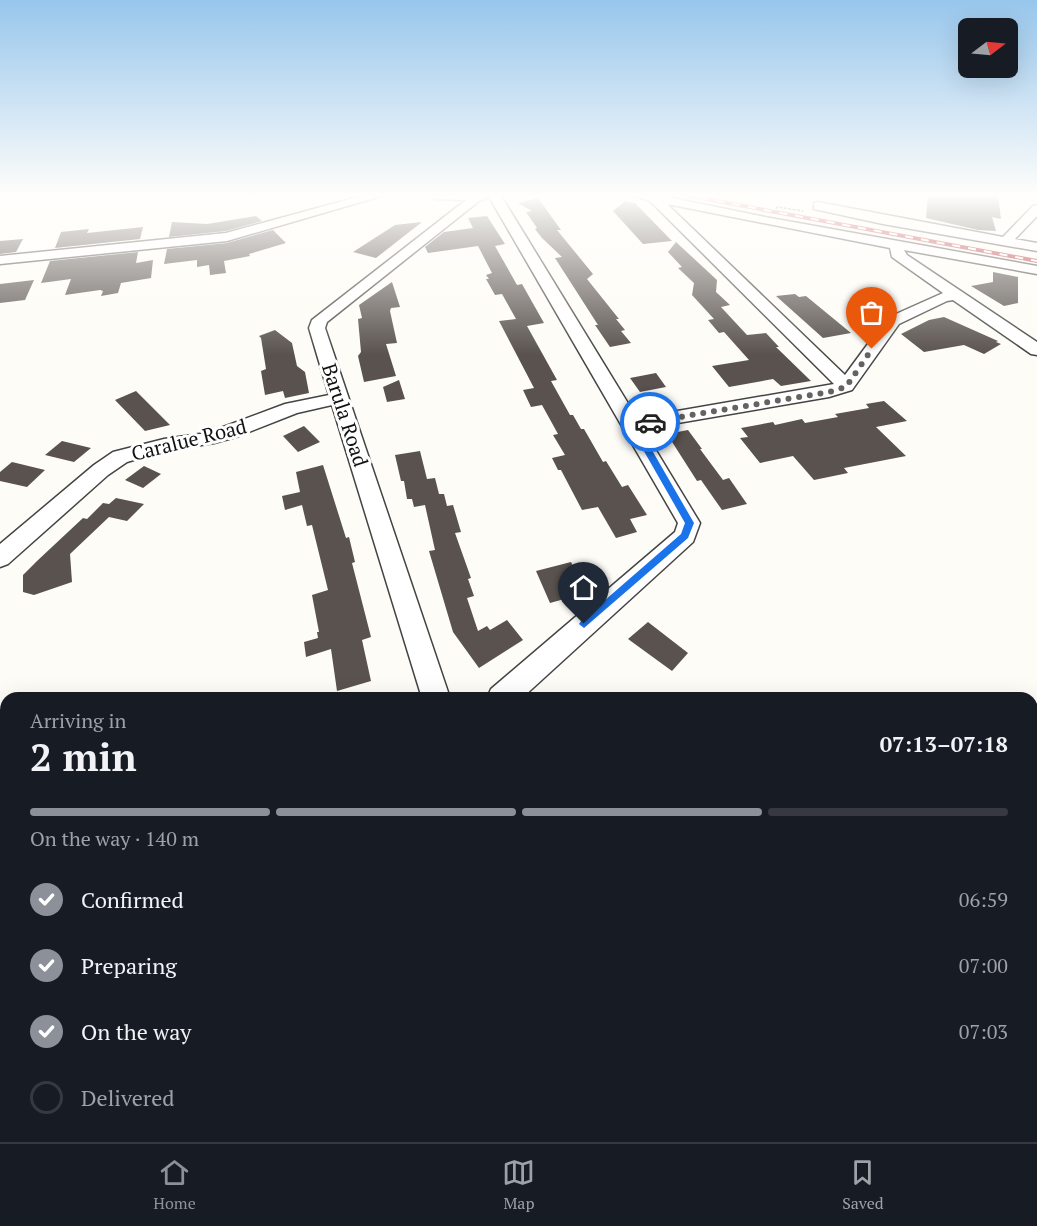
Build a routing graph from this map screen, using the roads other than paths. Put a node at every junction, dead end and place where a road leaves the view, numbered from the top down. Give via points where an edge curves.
1 (116, 248) edge
2 (418, 248) edge
3 (527, 248) edge
4 (700, 248) edge
5 (897, 248) edge
6 (910, 248) edge
7 (0, 260) edge
8 (1037, 270) edge
9 (956, 295) junction
10 (1037, 350) edge
11 (846, 387) junction
12 (339, 398) junction
13 (633, 425) junction
14 (0, 558) edge
15 (434, 692) edge
16 (508, 692) edge

1 - 7 street
2 - 12 street, Barula Road via 320,320 317,328
3 - 13 street
4 - 11 street
5 - 9 street via 897,254
6 - 8 street
9 - 10 street
9 - 11 street via 943,297 893,321
11 - 13 street
12 - 14 street, Caralue Road via 292,408 207,439 120,457
12 - 15 street, Barula Road
13 - 16 street via 689,523 685,536

